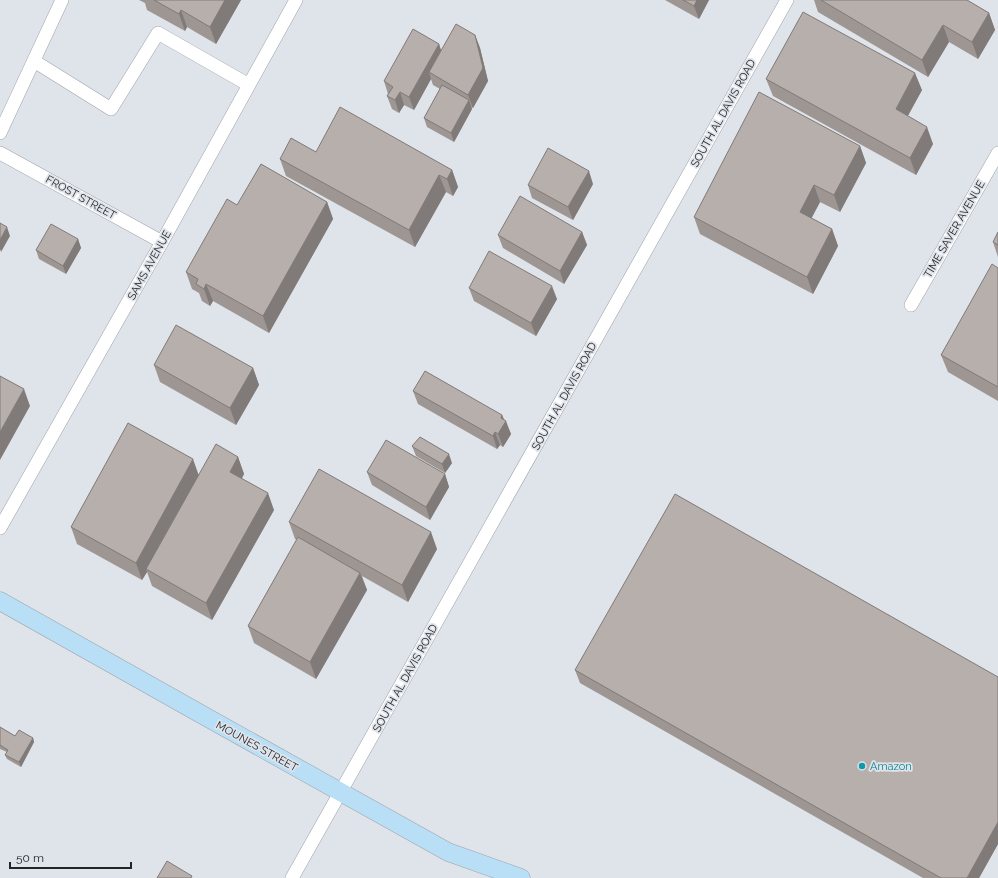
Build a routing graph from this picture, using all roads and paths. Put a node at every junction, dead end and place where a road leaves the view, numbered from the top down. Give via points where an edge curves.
1 (62, 0) edge
2 (296, 0) edge
3 (787, 0) edge
4 (34, 62) junction
5 (249, 85) junction
6 (0, 133) edge
7 (0, 153) edge
8 (998, 153) edge
9 (162, 242) junction
10 (911, 305) dead end
11 (0, 528) edge
12 (0, 601) edge
13 (341, 792) junction
14 (292, 878) edge
15 (521, 878) edge

1 - 4 street
2 - 5 street, SAMS AVENUE
3 - 13 street, SOUTH AL DAVIS ROAD
4 - 5 street via 111,109 158,33
4 - 6 street
5 - 9 street, SAMS AVENUE
7 - 9 street, FROST STREET
8 - 10 street, TIME SAVER AVENUE
9 - 11 street, SAMS AVENUE
12 - 13 main road, MOUNES STREET
13 - 14 street, SOUTH AL DAVIS ROAD
13 - 15 main road, MOUNES STREET via 448,852

